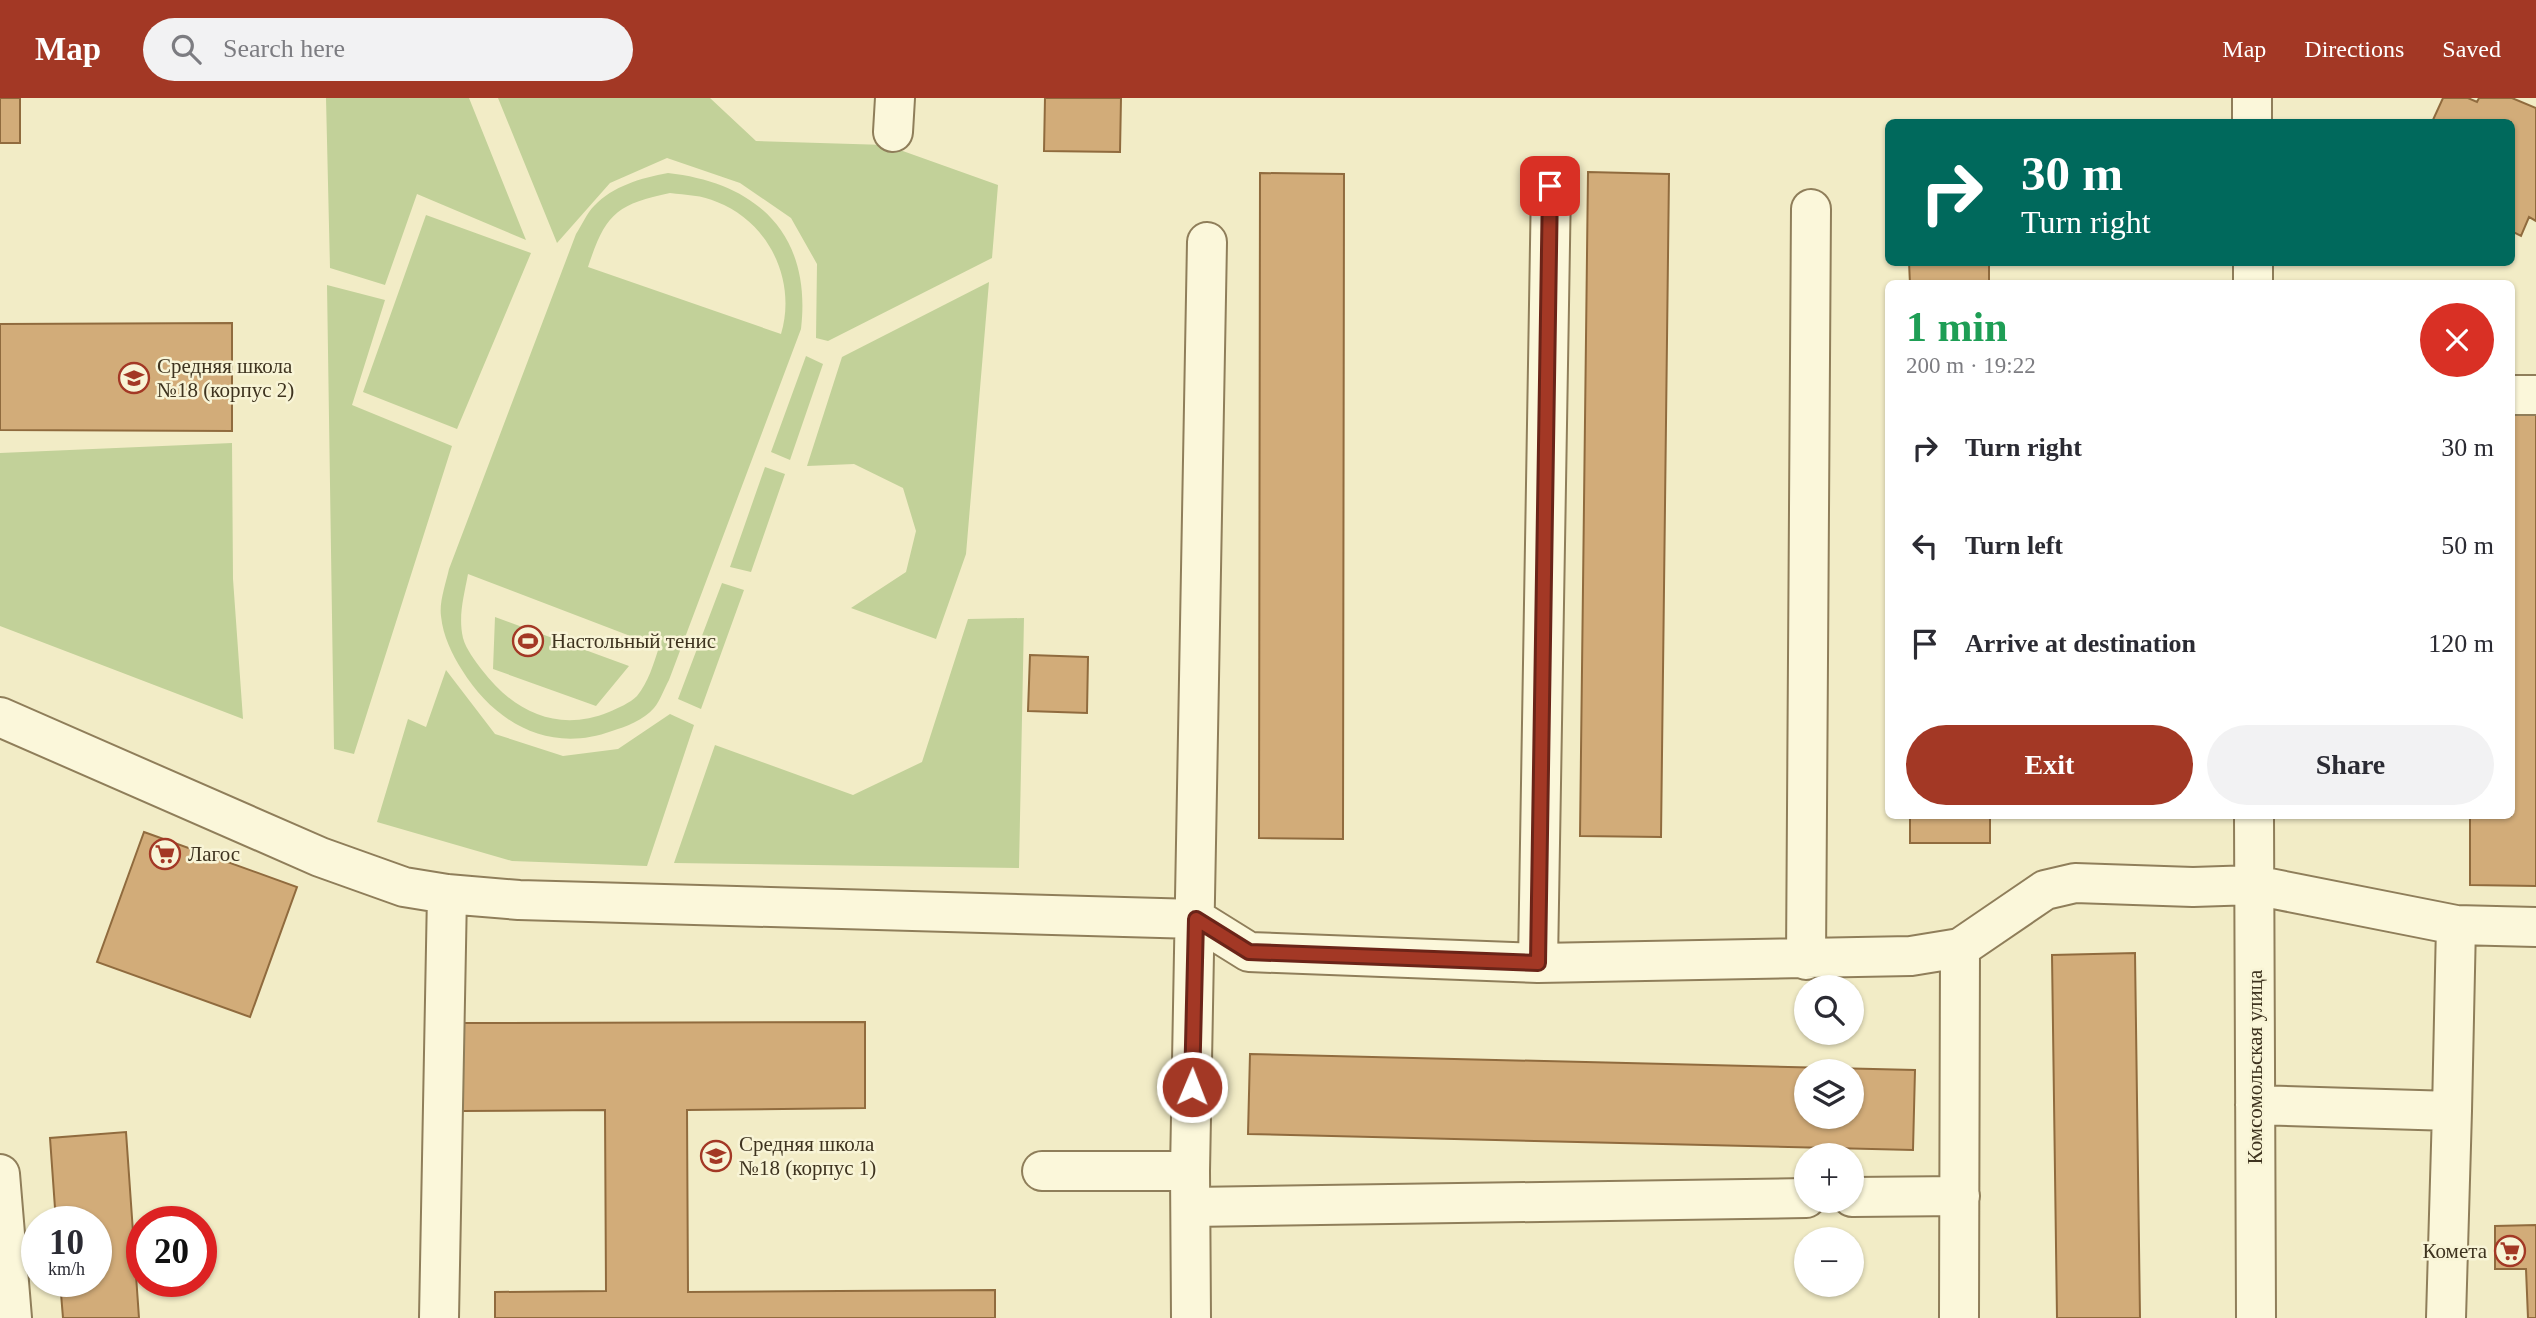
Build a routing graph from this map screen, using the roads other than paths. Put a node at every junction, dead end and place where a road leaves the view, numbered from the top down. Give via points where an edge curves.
1 (2252, 98) edge
2 (2252, 119) edge
3 (1550, 186) dead end
4 (1811, 209) dead end
5 (1207, 242) dead end
6 (2515, 395) edge
7 (2536, 395) edge
8 (1, 724) edge
9 (2254, 819) edge
10 (2254, 885) junction
11 (447, 894) junction
12 (1196, 919) junction
13 (2456, 925) junction
14 (2536, 927) edge
15 (1961, 947) junction
16 (1806, 960) junction
17 (1538, 963) junction
18 (2255, 1105) junction
19 (2452, 1111) junction
20 (1042, 1171) dead end
21 (0, 1174) edge
22 (1191, 1189) junction
23 (1960, 1196) junction
24 (1864, 1197) edge
25 (1794, 1198) edge
26 (12, 1318) edge
27 (439, 1318) edge
28 (1191, 1318) edge
29 (1959, 1318) edge
30 (2256, 1318) edge
31 (2446, 1318) edge

1 - 2 street
3 - 17 street
4 - 16 street
5 - 12 street
6 - 7 street
8 - 11 street via 320,857 404,887
9 - 10 street, Комсомольская улица
10 - 13 street
10 - 15 street via 2075,883 2045,890
10 - 18 street, Комсомольская улица
11 - 12 street via 533,901
11 - 27 street
12 - 17 street via 1249,952
12 - 22 street
13 - 14 street
13 - 19 street
15 - 16 street via 1911,956
15 - 23 street
16 - 17 street
18 - 19 street
18 - 30 street, Комсомольская улица
19 - 31 street
20 - 22 street
21 - 26 street
22 - 25 street
22 - 28 street
23 - 24 street
23 - 29 street

